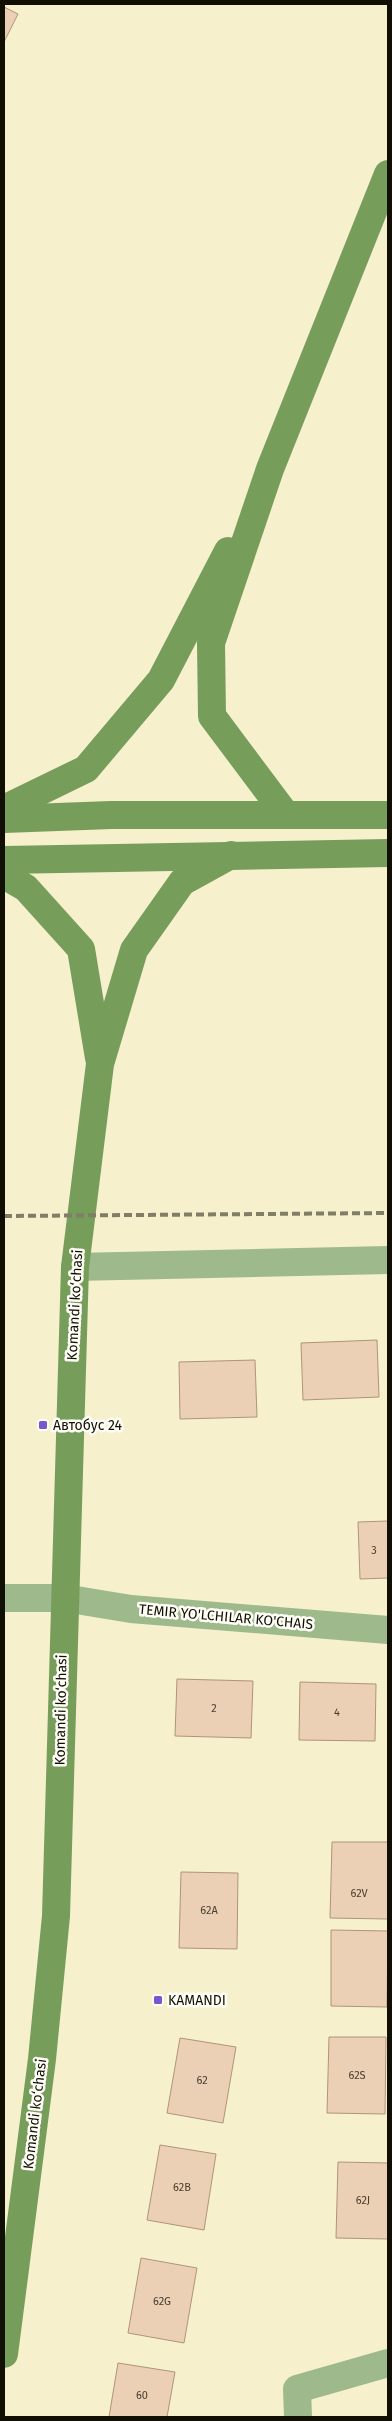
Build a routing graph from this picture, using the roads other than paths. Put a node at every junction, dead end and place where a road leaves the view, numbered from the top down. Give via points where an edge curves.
1 (388, 174) edge
2 (270, 469) junction
3 (4, 809) edge
4 (286, 815) junction
5 (388, 815) edge
6 (4, 818) edge
7 (388, 853) edge
8 (232, 855) junction
9 (4, 860) edge
10 (4, 875) edge
11 (100, 1064) junction
12 (388, 1260) edge
13 (75, 1267) junction
14 (4, 1598) edge
15 (64, 1598) junction
16 (388, 1630) edge
17 (4, 2354) edge
18 (388, 2363) edge
19 (298, 2417) edge

1 - 2 main road
2 - 3 main road via 161,680 86,768
2 - 4 main road via 211,643 212,716
4 - 5 main road
4 - 6 main road
7 - 8 main road
8 - 9 main road
8 - 11 main road, Komandi ko‘chasi via 182,882 134,950
10 - 11 main road, Komandi ko‘chasi via 26,888 81,949
11 - 13 main road, Komandi ko‘chasi
12 - 13 street
13 - 15 main road, Komandi ko‘chasi
14 - 15 street, TEMIR YO'LCHILAR KO'CHAIS
15 - 16 street, TEMIR YO'LCHILAR KO'CHAIS via 131,1609
15 - 17 main road, Komandi ko‘chasi via 56,1916 42,2059
18 - 19 street via 297,2388

